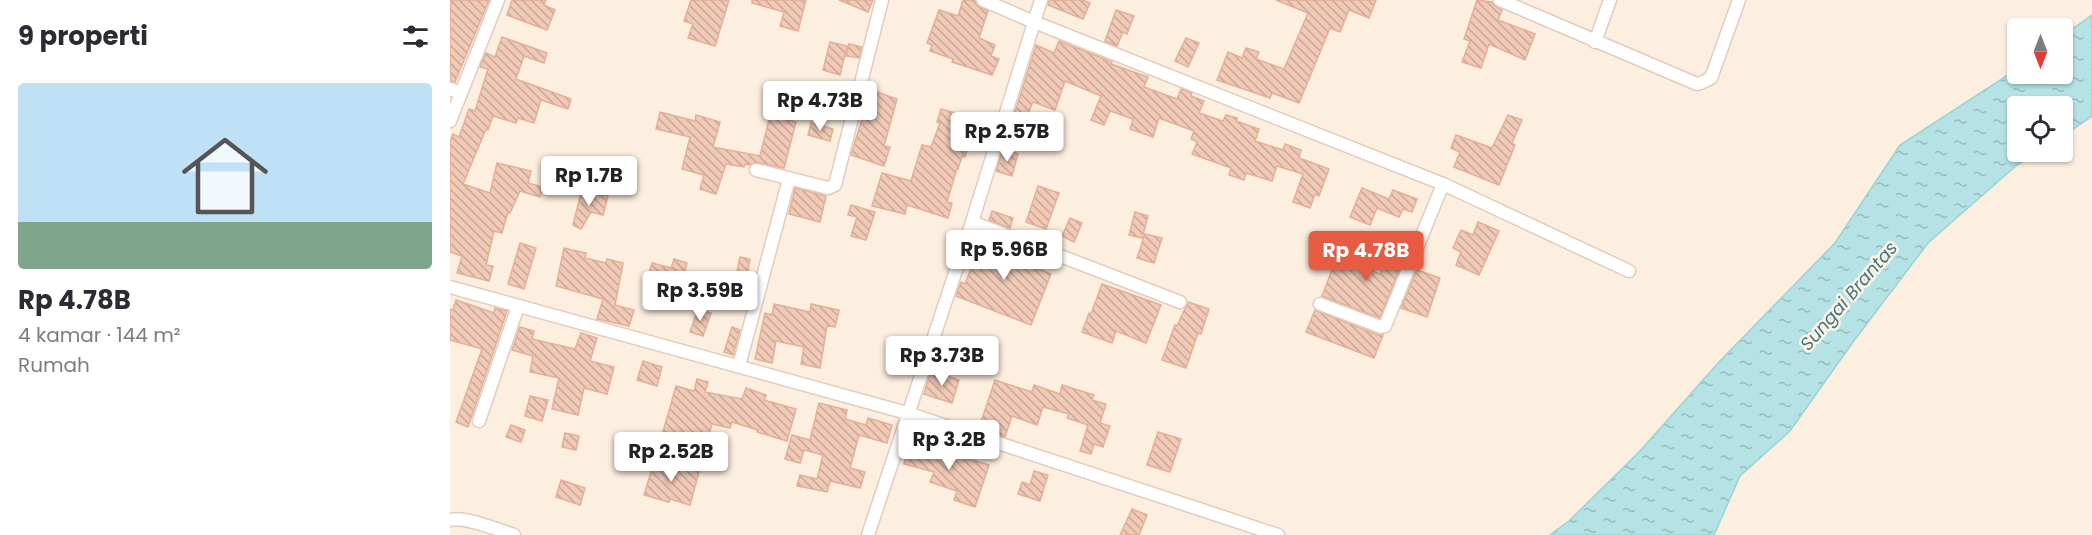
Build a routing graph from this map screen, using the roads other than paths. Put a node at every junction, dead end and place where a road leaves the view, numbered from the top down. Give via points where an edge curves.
1 (498, 0) edge
2 (882, 0) edge
3 (983, 0) edge
4 (1041, 0) edge
5 (1500, 0) edge
6 (1610, 0) edge
7 (1738, 0) edge
8 (1034, 22) junction
9 (1595, 42) junction
10 (456, 91) edge
11 (450, 122) edge
12 (756, 170) dead end
13 (789, 179) junction
14 (1443, 184) junction
15 (972, 222) junction
16 (1629, 271) dead end
17 (450, 287) edge
18 (1180, 302) dead end
19 (1320, 304) dead end
20 (518, 306) junction
21 (739, 366) junction
22 (907, 413) junction
23 (479, 421) dead end
24 (450, 520) edge
25 (514, 535) edge
26 (868, 535) edge
27 (1278, 535) edge

1 - 10 street
2 - 13 street via 837,183 828,188
3 - 8 street
4 - 8 street
5 - 9 street
6 - 9 street
7 - 9 street via 1711,78 1701,83
8 - 14 street
8 - 15 street
10 - 11 street
12 - 13 street
13 - 21 street
14 - 16 street
14 - 19 street via 1385,326
15 - 18 street
15 - 22 street
17 - 20 street
20 - 21 street
20 - 23 street
21 - 22 street
22 - 26 street
22 - 27 street
24 - 25 street via 464,520

